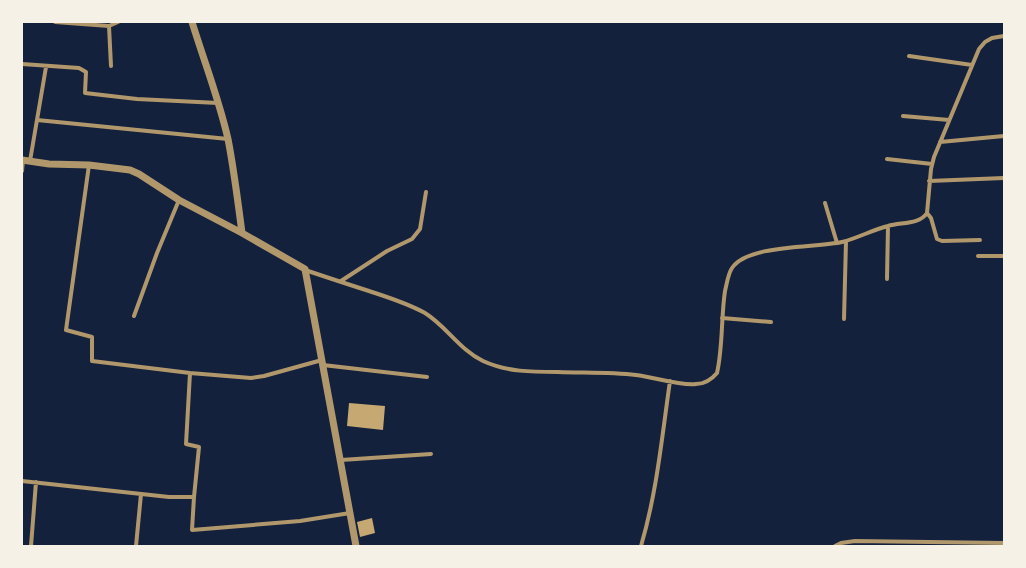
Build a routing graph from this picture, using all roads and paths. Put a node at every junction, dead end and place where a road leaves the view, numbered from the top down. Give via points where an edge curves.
1 (55, 22) edge
2 (118, 22) edge
3 (192, 22) edge
4 (109, 26) junction
5 (1004, 36) edge
6 (909, 56) dead end
7 (22, 64) edge
8 (972, 65) junction
9 (46, 66) junction
10 (111, 66) dead end
11 (218, 103) junction
12 (902, 116) dead end
13 (37, 120) junction
14 (949, 120) junction
15 (1004, 136) edge
16 (228, 139) junction
17 (940, 142) junction
18 (887, 159) dead end
19 (25, 160) edge
20 (932, 164) junction
21 (89, 165) junction
22 (22, 171) edge
23 (1004, 178) edge
24 (929, 181) junction
25 (426, 192) dead end
26 (179, 200) junction
27 (825, 203) dead end
28 (927, 213) junction
29 (888, 226) junction
30 (242, 233) junction
31 (980, 240) dead end
32 (846, 241) junction
33 (837, 243) junction
34 (978, 256) dead end
35 (1004, 256) edge
36 (305, 270) junction
37 (887, 279) dead end
38 (341, 281) junction
39 (134, 316) dead end
40 (722, 318) junction
41 (844, 319) dead end
42 (770, 322) dead end
43 (323, 362) junction
44 (190, 373) junction
45 (427, 377) dead end
46 (670, 381) junction
47 (430, 454) dead end
48 (340, 460) junction
49 (22, 481) edge
50 (36, 482) junction
51 (141, 494) junction
52 (194, 497) junction
53 (350, 512) junction
54 (1004, 543) edge
55 (31, 546) edge
56 (136, 546) edge
57 (356, 546) edge
58 (641, 546) edge
59 (835, 546) edge

1 - 4 street
2 - 4 street
3 - 11 street
4 - 10 street
5 - 8 street via 985,42
6 - 8 street
7 - 9 street
8 - 14 street
9 - 11 street via 79,68 86,72 85,93
9 - 13 street
11 - 16 street
12 - 14 street
13 - 16 street
13 - 19 street
14 - 17 street
15 - 17 street
16 - 30 street
17 - 20 street
18 - 20 street
19 - 21 street via 49,164
19 - 22 street
20 - 24 street
21 - 26 street via 130,170
21 - 44 street via 66,330 92,337 92,361
23 - 24 street
24 - 28 street
25 - 38 street via 420,229 412,239 377,257
26 - 30 street
26 - 39 street
27 - 33 street
28 - 29 street via 919,220
28 - 31 street via 937,239
29 - 32 street
29 - 37 street
30 - 36 street
32 - 33 street
32 - 41 street
33 - 40 street via 776,249 746,257 737,263 730,273
34 - 35 street
36 - 38 street
36 - 43 street
38 - 46 street via 389,297 425,314 475,356 502,368 631,374
40 - 42 street
40 - 46 street via 718,367 714,377 696,384
43 - 44 street via 251,378
43 - 45 street
43 - 48 street
44 - 52 street via 186,444 199,447
46 - 58 street via 656,479
47 - 48 street
48 - 53 street
49 - 50 street
50 - 51 street
50 - 55 street
51 - 52 street
51 - 56 street
52 - 53 street via 192,530 300,521
53 - 57 street
54 - 59 street via 855,541

